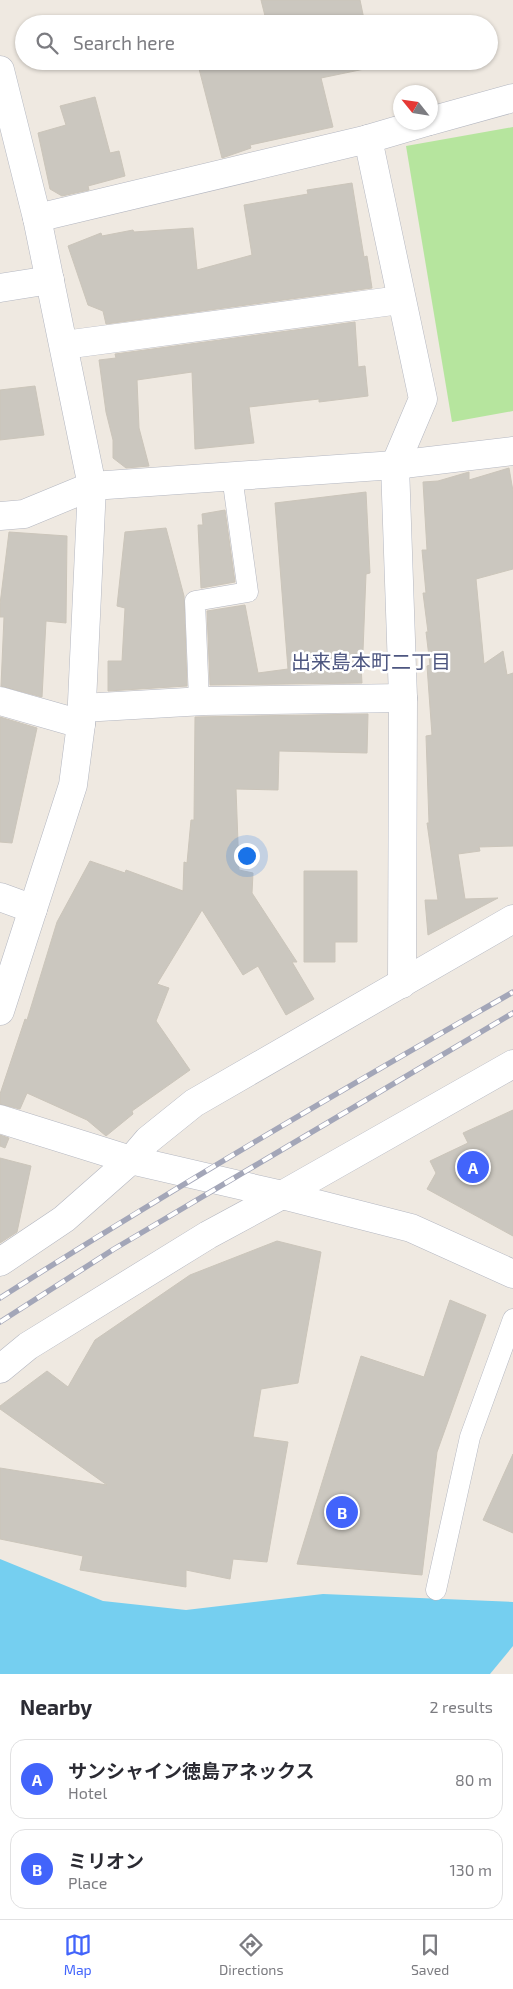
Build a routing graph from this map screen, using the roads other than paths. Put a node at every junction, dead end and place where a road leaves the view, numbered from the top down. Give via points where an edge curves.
1 (0, 70) edge
2 (513, 98) edge
3 (438, 119) edge
4 (399, 130) edge
5 (368, 139) junction
6 (37, 218) junction
7 (50, 280) junction
8 (0, 288) edge
9 (400, 300) junction
10 (64, 345) junction
11 (513, 451) edge
12 (395, 465) junction
13 (232, 476) junction
14 (92, 486) junction
15 (0, 516) edge
16 (403, 698) junction
17 (0, 701) edge
18 (199, 701) junction
19 (82, 716) junction
20 (0, 896) edge
21 (33, 908) junction
22 (513, 919) edge
23 (402, 984) junction
24 (0, 1011) edge
25 (513, 1064) edge
26 (0, 1118) edge
27 (131, 1160) junction
28 (282, 1195) junction
29 (0, 1262) edge
30 (513, 1274) edge
31 (513, 1320) edge
32 (0, 1369) edge
33 (436, 1590) dead end

1 - 6 street
2 - 3 street
4 - 5 street
5 - 6 street
5 - 9 street
6 - 7 street
7 - 8 street
7 - 10 street
9 - 10 street
9 - 12 street via 422,399
10 - 14 street
11 - 12 street
12 - 13 street
12 - 16 street
13 - 14 street
13 - 18 lane via 248,592 195,601
14 - 15 street via 24,514
14 - 19 street
16 - 18 street
16 - 23 street
17 - 19 street
18 - 19 street
19 - 21 street via 73,785
20 - 21 street
21 - 24 street
22 - 23 street
23 - 27 street via 194,1103 148,1140
25 - 28 street
26 - 27 street
27 - 28 street
27 - 29 street via 64,1219
28 - 30 street via 411,1228
28 - 32 street via 208,1235 36,1341
31 - 33 lane via 470,1437

